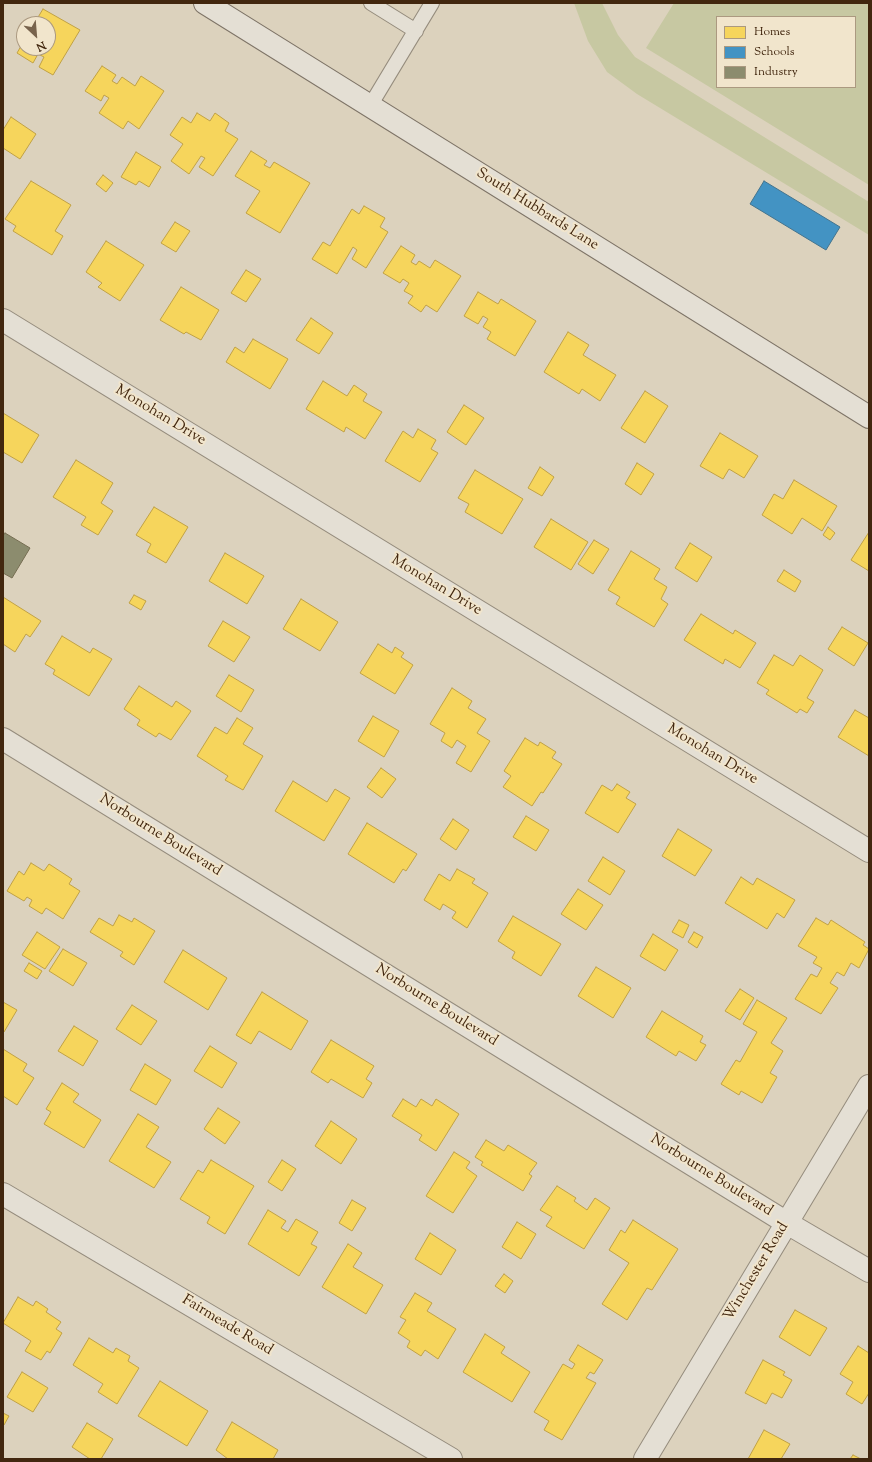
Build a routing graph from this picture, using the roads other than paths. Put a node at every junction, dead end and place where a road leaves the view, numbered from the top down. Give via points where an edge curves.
1 (205, 3) edge
2 (371, 3) edge
3 (432, 3) edge
4 (416, 31) junction
5 (370, 106) junction
6 (3, 320) edge
7 (869, 417) edge
8 (3, 739) edge
9 (869, 851) edge
10 (869, 1086) edge
11 (3, 1194) edge
12 (787, 1222) junction
13 (869, 1271) edge
14 (451, 1459) edge
15 (645, 1459) edge

1 - 5 street, South Hubbards Lane
2 - 4 lane
3 - 4 lane
4 - 5 lane
5 - 7 street, South Hubbards Lane
6 - 9 street, Monohan Drive
8 - 12 street, Norbourne Boulevard
10 - 12 street, Winchester Road
11 - 14 street, Fairmeade Road
12 - 13 street, Norbourne Boulevard
12 - 15 street, Winchester Road

